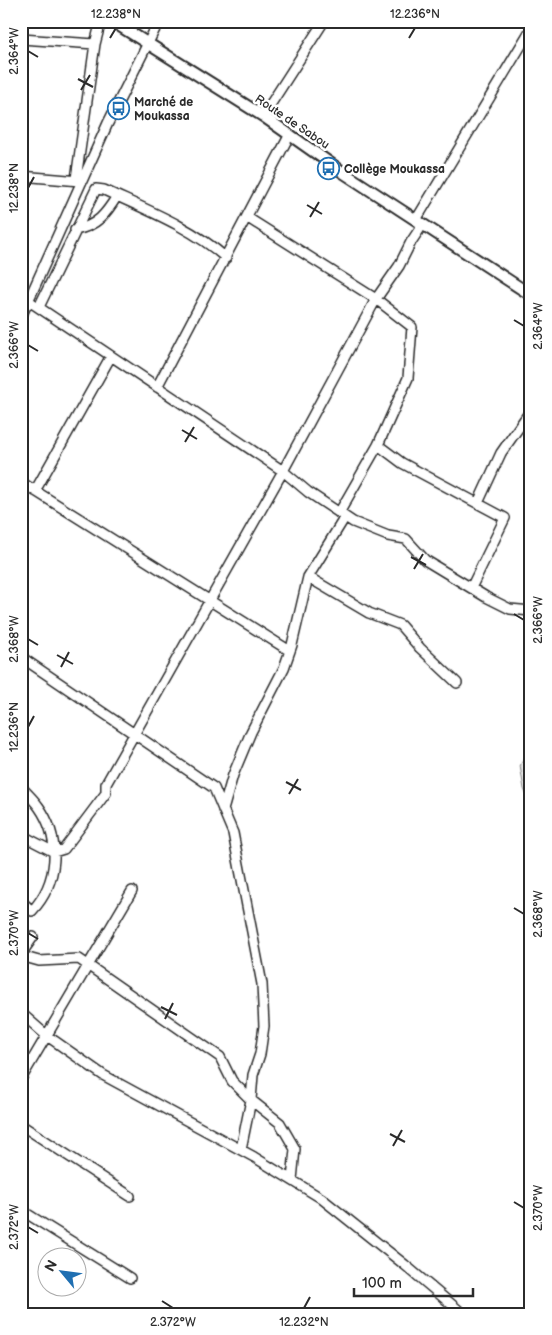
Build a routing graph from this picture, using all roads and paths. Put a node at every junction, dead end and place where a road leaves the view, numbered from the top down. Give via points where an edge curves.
1 (101, 21) edge
2 (112, 21) edge
3 (159, 21) edge
4 (324, 21) edge
5 (531, 29) edge
6 (21, 39) edge
7 (95, 44) junction
8 (147, 44) junction
9 (263, 116) junction
10 (289, 136) junction
11 (21, 176) edge
12 (80, 181) junction
13 (117, 196) junction
14 (248, 218) junction
15 (419, 222) junction
16 (75, 230) junction
17 (226, 258) junction
18 (531, 295) edge
19 (376, 299) junction
20 (25, 301) edge
21 (39, 307) junction
22 (21, 317) edge
23 (111, 356) junction
24 (157, 387) junction
25 (531, 410) edge
26 (378, 445) junction
27 (284, 471) junction
28 (21, 482) edge
29 (36, 491) junction
30 (478, 503) junction
31 (342, 515) junction
32 (308, 577) junction
33 (471, 588) junction
34 (209, 602) junction
35 (531, 611) edge
36 (290, 651) junction
37 (21, 657) edge
38 (457, 683) dead end
39 (134, 734) junction
40 (21, 787) edge
41 (223, 810) junction
42 (21, 835) edge
43 (54, 852) junction
44 (132, 891) dead end
45 (21, 901) edge
46 (33, 937) dead end
47 (21, 955) edge
48 (88, 964) junction
49 (21, 1013) edge
50 (46, 1035) junction
51 (21, 1079) edge
52 (251, 1100) junction
53 (21, 1125) edge
54 (241, 1149) junction
55 (292, 1180) junction
56 (130, 1196) dead end
57 (21, 1210) edge
58 (130, 1278) dead end
59 (463, 1314) edge

1 - 7 street
2 - 8 main road, Route de Sabou
3 - 8 street
4 - 9 street
5 - 15 street
6 - 7 street
7 - 12 street
8 - 9 main road, Route de Sabou
8 - 12 street
9 - 10 main road, Route de Sabou
10 - 14 street
10 - 15 main road, Route de Sabou
11 - 12 street
12 - 20 street
13 - 16 street via 98,222
13 - 16 street via 96,189
13 - 17 street via 186,228
14 - 17 street
14 - 19 street
15 - 18 main road, Route de Sabou
15 - 19 street via 399,266
16 - 21 street
17 - 24 street
19 - 26 street via 412,327 408,378
19 - 27 street
20 - 21 street
20 - 22 street
21 - 23 street
23 - 24 street
23 - 29 street
24 - 27 street
25 - 30 street via 501,453
26 - 30 street via 402,463
26 - 31 street
27 - 31 street
27 - 34 street
28 - 29 street
29 - 34 street
30 - 33 street via 505,518
31 - 32 street
31 - 33 street via 370,530 406,540 425,560
32 - 36 street
32 - 38 street via 370,613 400,625
33 - 35 street via 510,609
34 - 36 street
34 - 39 street
36 - 41 street via 236,767
37 - 39 street
39 - 41 street via 214,788
39 - 43 street via 98,805 64,848
40 - 43 street via 40,808
41 - 52 street via 233,833 262,984 264,1026
42 - 43 street
43 - 45 street via 53,875 42,899 32,911
44 - 48 street
46 - 47 street
47 - 48 street via 39,961 79,959
48 - 50 street
48 - 52 street via 220,1057 232,1081
49 - 50 street
50 - 51 street
50 - 54 street via 103,1075
52 - 54 street
52 - 55 street via 280,1123 296,1149
53 - 56 street
54 - 55 street
55 - 59 street via 321,1198 398,1258
57 - 58 street

